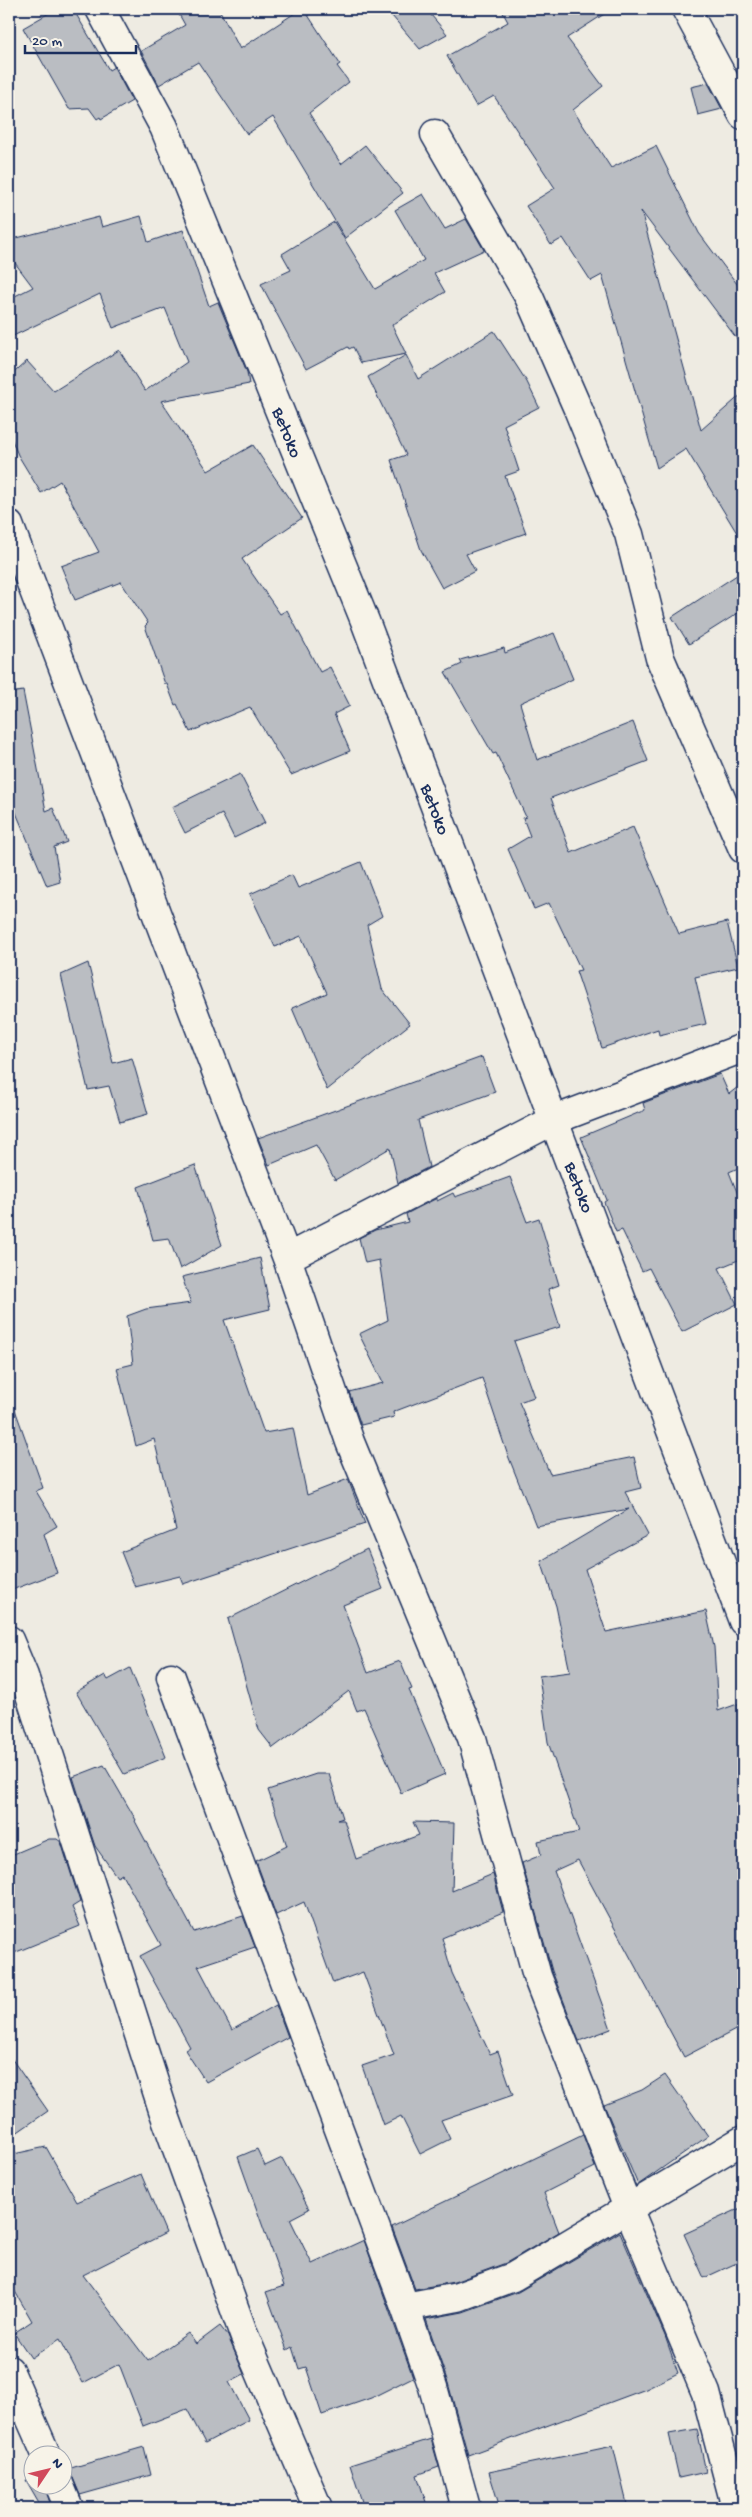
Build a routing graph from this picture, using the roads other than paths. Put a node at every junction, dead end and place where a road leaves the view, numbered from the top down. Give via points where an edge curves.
1 (100, 9) edge
2 (686, 9) edge
3 (743, 115) edge
4 (435, 134) dead end
5 (9, 524) edge
6 (743, 849) edge
7 (743, 1048) edge
8 (554, 1120) junction
9 (287, 1258) junction
10 (743, 1621) edge
11 (9, 1640) edge
12 (170, 1677) dead end
13 (743, 2140) edge
14 (628, 2208) junction
15 (406, 2307) junction
16 (9, 2370) edge
17 (42, 2444) edge
18 (63, 2494) edge
19 (69, 2508) edge
20 (318, 2508) edge
21 (466, 2508) edge
22 (736, 2508) edge

1 - 8 street, Betoko via 172,145 364,621
2 - 3 street
4 - 6 street via 529,297 578,409 629,534 660,658
5 - 9 street
7 - 8 street
8 - 9 street
8 - 10 street, Betoko
9 - 14 street via 350,1442 472,1738 537,1976
11 - 20 street via 24,1676 164,2110 244,2335
12 - 15 street
13 - 14 street
14 - 15 street via 513,2277 458,2297
14 - 22 street via 706,2393
15 - 21 street
16 - 17 street
18 - 19 street

